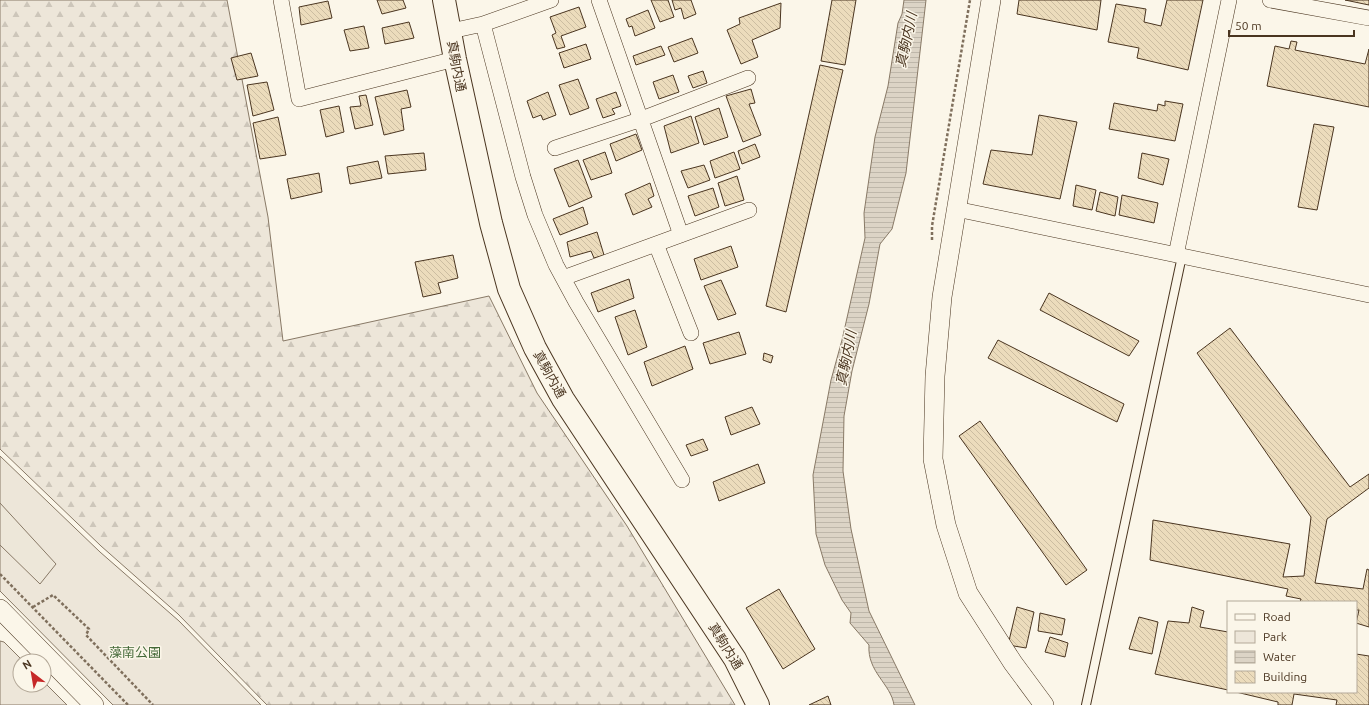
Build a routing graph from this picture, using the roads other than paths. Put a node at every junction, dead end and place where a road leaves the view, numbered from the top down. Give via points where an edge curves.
1 (281, 0) edge
2 (444, 0) edge
3 (551, 0) edge
4 (598, 0) edge
5 (991, 0) edge
6 (1229, 0) edge
7 (1270, 0) edge
8 (1319, 4) edge
9 (1369, 18) edge
10 (484, 24) junction
11 (451, 31) junction
12 (455, 59) junction
13 (748, 78) dead end
14 (639, 120) junction
15 (555, 148) dead end
16 (956, 209) junction
17 (749, 210) dead end
18 (681, 235) junction
19 (656, 244) junction
20 (1179, 256) junction
21 (563, 278) junction
22 (1369, 295) edge
23 (691, 333) dead end
24 (682, 480) dead end
25 (0, 609) edge
26 (94, 705) edge
27 (758, 705) edge
28 (1044, 705) edge
29 (1086, 705) edge

1 - 12 street via 299,99
2 - 11 highway, 真駒内通
3 - 10 street
4 - 14 street
5 - 16 street
6 - 20 street
7 - 8 street
8 - 9 street
10 - 11 street
10 - 21 street via 534,215
11 - 12 highway, 真駒内通
12 - 27 highway, 真駒内通 via 490,223 509,289 535,348 563,399 735,659
13 - 14 street
14 - 15 street
14 - 18 street
16 - 20 street
16 - 28 street via 942,297 935,376 933,459 946,525 968,593 1013,663
17 - 18 street
18 - 19 street
19 - 21 street
19 - 23 street
20 - 22 street
20 - 29 lane
21 - 24 street
25 - 26 street

